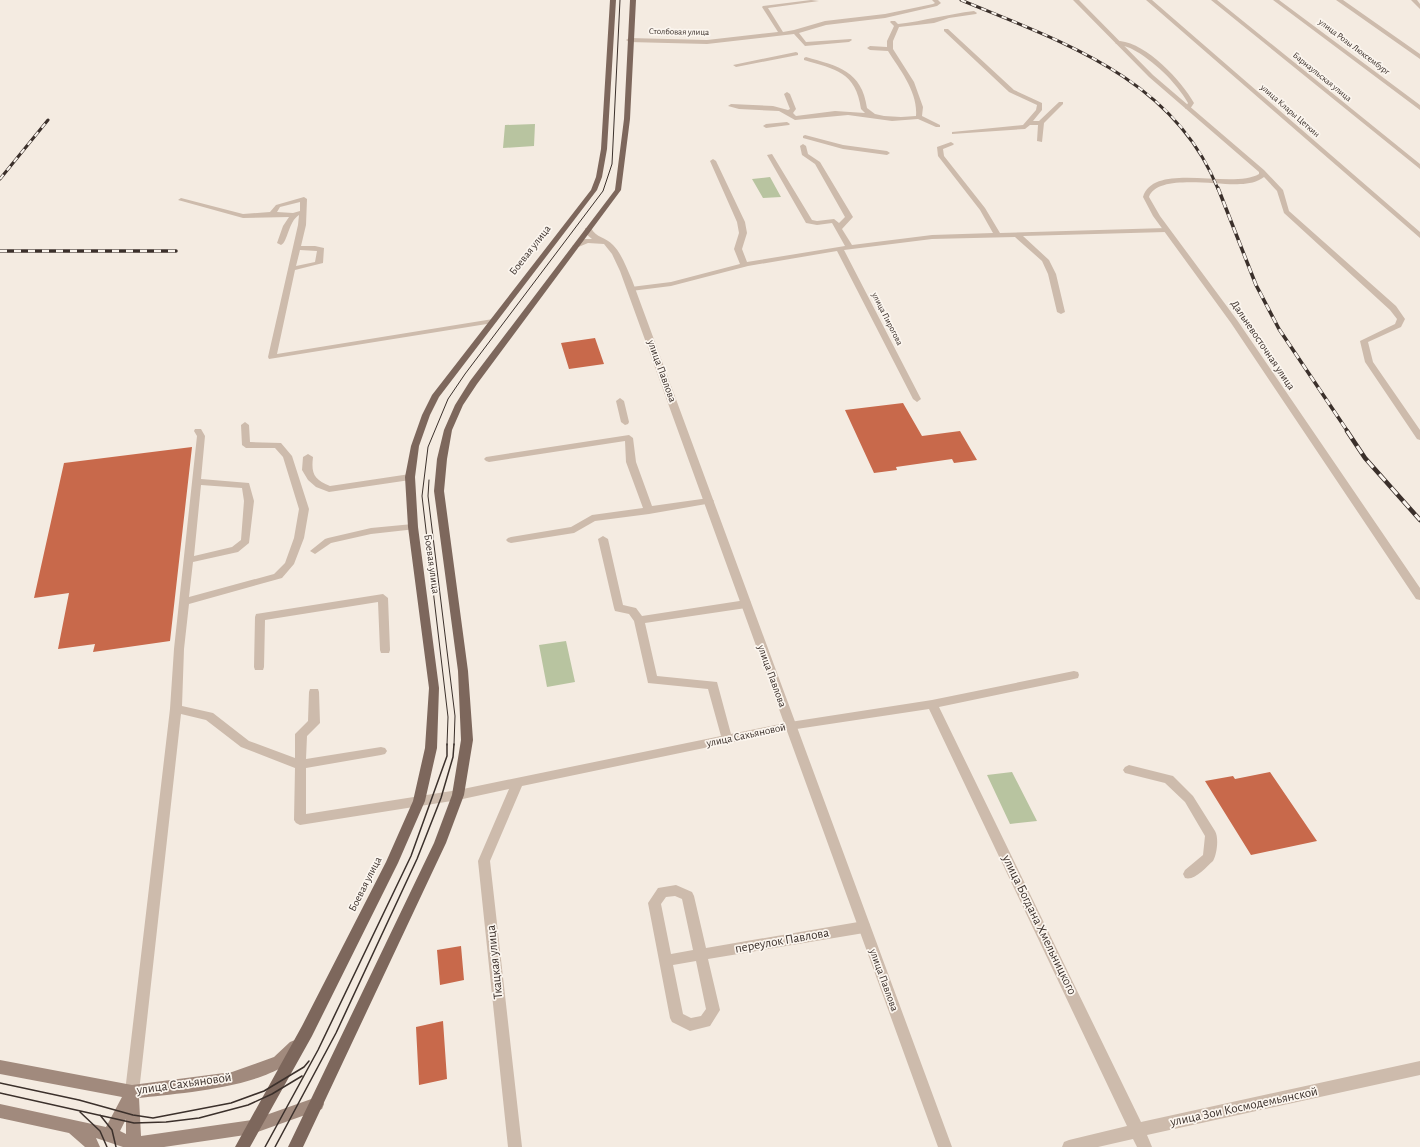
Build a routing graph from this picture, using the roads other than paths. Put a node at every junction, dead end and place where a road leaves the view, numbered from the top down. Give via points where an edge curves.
1 (613, 0) edge
2 (633, 0) edge
3 (816, 0) edge
4 (936, 0) edge
5 (1076, 0) edge
6 (1148, 0) edge
7 (1214, 0) edge
8 (1276, 0) edge
9 (1339, 0) edge
10 (1414, 0) edge
11 (1420, 7) edge
12 (974, 13) dead end
13 (885, 16) junction
14 (897, 26) junction
15 (946, 30) dead end
16 (795, 32) junction
17 (782, 34) junction
18 (611, 40) junction
19 (624, 40) junction
20 (848, 40) dead end
21 (1118, 43) junction
22 (870, 48) dead end
23 (890, 49) junction
24 (796, 54) dead end
25 (1420, 57) edge
26 (806, 60) dead end
27 (736, 65) dead end
28 (787, 94) dead end
29 (1061, 103) dead end
30 (731, 106) dead end
31 (1188, 108) junction
32 (1420, 108) edge
33 (790, 112) junction
34 (872, 115) junction
35 (919, 117) junction
36 (1028, 123) junction
37 (1041, 123) junction
38 (788, 124) dead end
39 (766, 126) dead end
40 (938, 126) dead end
41 (954, 133) dead end
42 (805, 137) dead end
43 (1040, 141) dead end
44 (951, 144) dead end
45 (803, 146) dead end
46 (887, 153) dead end
47 (770, 155) dead end
48 (713, 161) dead end
49 (1420, 167) edge
50 (1262, 171) junction
51 (1248, 182) junction
52 (1280, 190) junction
53 (181, 200) dead end
54 (304, 210) junction
55 (272, 214) junction
56 (294, 215) junction
57 (838, 228) junction
58 (588, 230) junction
59 (1166, 230) junction
60 (1017, 235) junction
61 (998, 236) junction
62 (1420, 236) edge
63 (281, 243) dead end
64 (576, 246) junction
65 (850, 246) junction
66 (297, 248) junction
67 (839, 248) junction
68 (614, 251) junction
69 (744, 265) junction
70 (292, 269) junction
71 (631, 289) junction
72 (1061, 312) dead end
73 (493, 321) junction
74 (917, 400) dead end
75 (620, 401) dead end
76 (625, 422) dead end
77 (245, 425) dead end
78 (198, 431) dead end
79 (1420, 437) edge
80 (308, 457) dead end
81 (489, 459) dead end
82 (410, 477) junction
83 (197, 482) junction
84 (709, 501) junction
85 (648, 511) junction
86 (412, 527) junction
87 (603, 539) dead end
88 (511, 540) dead end
89 (315, 551) dead end
90 (189, 560) junction
91 (1420, 596) edge
92 (184, 602) junction
93 (746, 604) junction
94 (639, 620) junction
95 (385, 650) dead end
96 (259, 667) dead end
97 (1074, 675) dead end
98 (314, 692) dead end
99 (932, 704) junction
100 (176, 709) junction
101 (790, 726) junction
102 (727, 739) junction
103 (381, 751) dead end
104 (300, 765) junction
105 (1129, 770) dead end
106 (517, 784) junction
107 (458, 795) junction
108 (419, 801) junction
109 (1189, 874) dead end
110 (864, 927) junction
111 (700, 954) junction
112 (666, 960) junction
113 (307, 1032) junction
114 (0, 1067) edge
115 (1420, 1068) edge
116 (132, 1092) junction
117 (317, 1104) junction
118 (0, 1111) edge
119 (73, 1127) junction
120 (252, 1128) junction
121 (1136, 1129) junction
122 (110, 1135) junction
123 (135, 1145) edge
124 (93, 1147) edge
125 (242, 1147) edge
126 (295, 1147) edge
127 (515, 1147) edge
128 (945, 1147) edge
129 (1069, 1147) edge
130 (1145, 1147) edge

1 - 18 main road, Боевая улица
2 - 19 main road, Боевая улица
3 - 17 street via 765,7
4 - 13 street, Столбовая улица via 938,3 935,5
5 - 21 street
6 - 62 street, улица Клары Цеткин
7 - 49 street, Барнаульская улица
8 - 32 street, улица Розы Люксембург
9 - 25 street
10 - 11 street
12 - 14 street
13 - 14 street
13 - 16 street, Столбовая улица via 825,23
14 - 23 street via 890,41
15 - 36 street via 1012,91 1040,104 1039,110
16 - 17 street, Столбовая улица
16 - 20 street via 805,44
17 - 19 street, Столбовая улица via 706,42
18 - 19 main road, Столбовая улица
18 - 73 main road, Боевая улица via 604,149 594,190
19 - 58 main road, Боевая улица via 627,114 622,171 618,190
21 - 31 street
21 - 31 street via 1140,50 1184,90 1191,104
22 - 23 street
23 - 35 street via 911,82 920,107
24 - 27 street
26 - 34 street via 832,67 850,76 863,96 864,109
28 - 33 street via 793,109
29 - 37 street
30 - 33 street via 775,107
31 - 50 street
33 - 34 street via 795,118 848,113
34 - 35 street via 893,120
35 - 40 street
36 - 37 street
36 - 41 street via 1025,127
37 - 43 street
38 - 39 street
42 - 46 street via 843,147
44 - 61 street via 939,148 941,156 983,209
45 - 57 street via 806,155 818,163 849,217
47 - 57 street via 809,220 817,223 834,221
48 - 69 street via 741,222 743,233 738,249
50 - 51 street via 1263,175 1259,180
50 - 52 street
51 - 52 street, Дальневосточная улица
51 - 59 street, Дальневосточная улица via 1176,181 1153,186 1146,196
52 - 79 street via 1286,212 1393,308 1401,319 1398,326 1364,341 1368,362
53 - 55 street via 232,215
54 - 55 street via 304,199 278,206
54 - 56 street
54 - 66 street
55 - 56 street
56 - 63 street via 286,226
57 - 65 street
58 - 64 main road, Боевая улица
58 - 68 street, улица Павлова via 591,236 606,242
59 - 60 street
59 - 91 street, Дальневосточная улица via 1220,302
60 - 61 street
60 - 72 street via 1045,260 1052,274
61 - 65 street via 932,238
64 - 68 street via 587,241 595,241
64 - 107 main road, Боевая улица via 473,382 448,430 439,491 463,671 467,740
65 - 67 street
66 - 70 street
66 - 70 street via 320,250 319,263
67 - 69 street
67 - 74 street, улица Пирогова
68 - 71 street, улица Павлова
69 - 71 street via 671,284
70 - 73 street via 272,358
71 - 84 street, улица Павлова
73 - 82 main road, Боевая улица via 435,397 416,446
75 - 76 street
77 - 92 street via 246,445 278,445 287,456 304,509 299,538 289,564 278,576
78 - 83 street via 201,436
80 - 82 street via 307,470 311,478 329,489
81 - 85 street via 629,438 631,462
82 - 86 main road, Боевая улица
83 - 90 street
83 - 90 street via 246,485 249,501 246,540 235,550
84 - 85 street
84 - 93 street, улица Павлова
85 - 88 street via 592,518 574,530
86 - 89 street via 371,531 328,541
86 - 108 main road, Боевая улица via 434,688 431,748
87 - 94 street via 619,608 632,611
90 - 92 street
92 - 100 street
93 - 94 street
93 - 101 street, улица Павлова
94 - 102 street via 652,680 713,685
95 - 96 street via 383,598 260,617
97 - 99 street, улица Сахьяновой
98 - 104 street via 314,723 301,734
99 - 101 street, улица Сахьяновой
99 - 121 street, улица Богдана Хмельницкого
100 - 104 street via 209,716 245,744
100 - 116 street
101 - 102 street, улица Сахьяновой
101 - 110 street, улица Павлова
102 - 106 street, улица Сахьяновой
103 - 104 street
104 - 108 street, улица Сахьяновой via 300,820
105 - 109 street via 1169,779 1188,798 1211,835 1209,857
106 - 107 street, улица Сахьяновой
106 - 127 street, Ткацкая улица via 484,861
107 - 108 street, улица Сахьяновой
107 - 117 main road, Боевая улица via 440,843
108 - 113 main road, Боевая улица via 392,863
110 - 111 street, переулок Павлова
110 - 128 street, улица Павлова
111 - 112 street, переулок Павлова
111 - 112 street via 688,896 676,890 662,892 654,903
111 - 112 street via 713,1010 705,1022 690,1025 677,1018
113 - 116 main road, улица Сахьяновой via 279,1062 255,1072 232,1078
113 - 120 main road, Боевая улица
114 - 116 main road, улица Сахьяновой
115 - 121 street, улица Зои Космодемьянской via 1315,1093
116 - 122 main road
116 - 123 main road
117 - 120 main road
117 - 126 main road, Боевая улица
118 - 119 main road
119 - 122 main road
119 - 124 main road via 88,1138
120 - 123 main road
120 - 125 main road, Боевая улица
121 - 129 street, улица Зои Космодемьянской
121 - 130 street, улица Богдана Хмельницкого
122 - 123 main road

